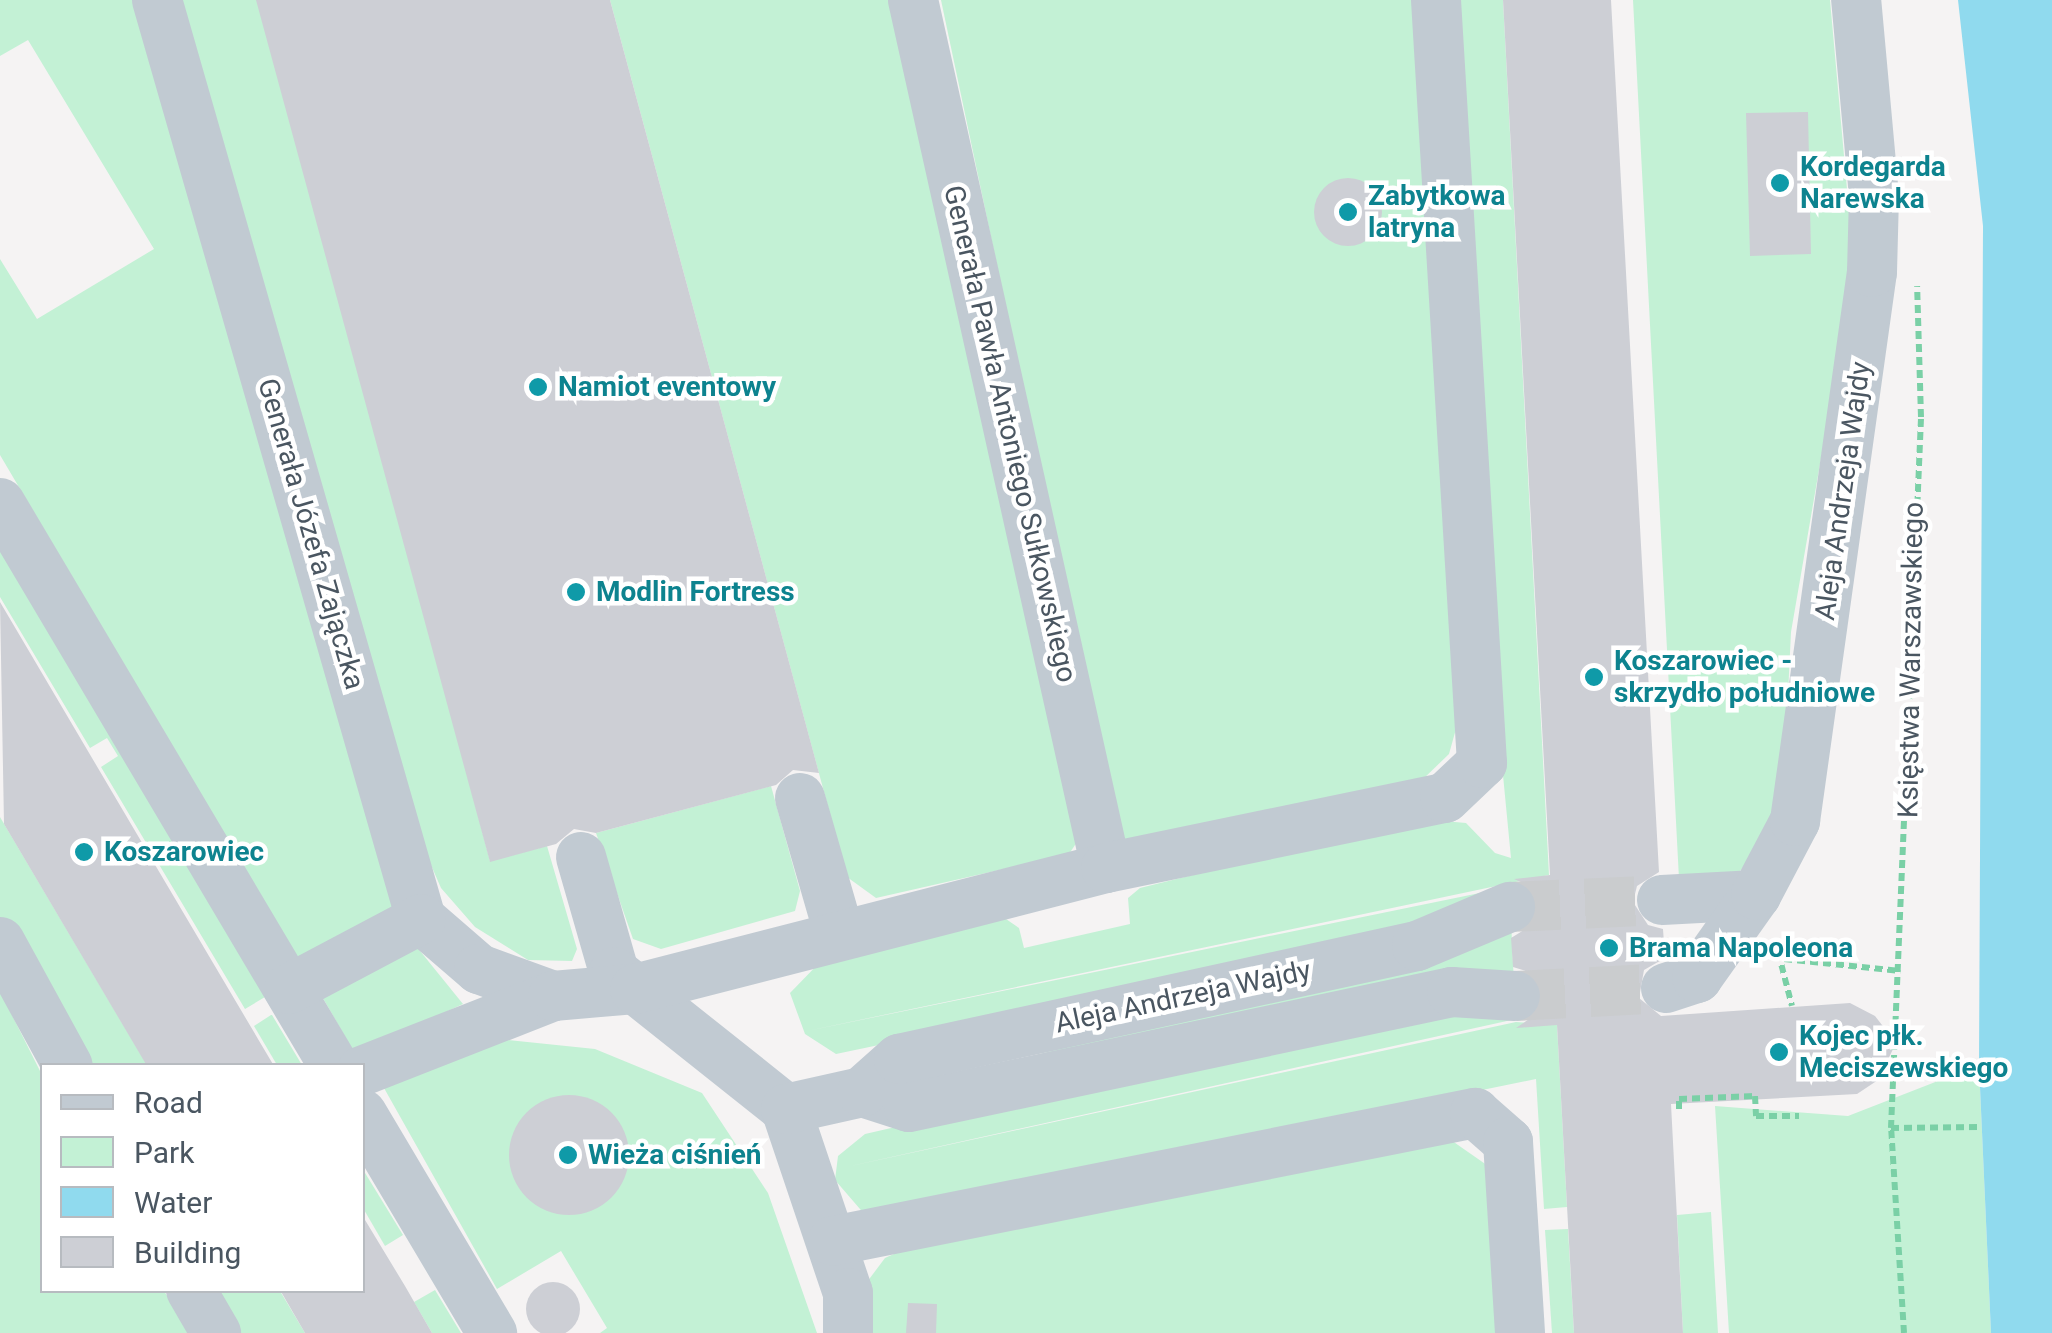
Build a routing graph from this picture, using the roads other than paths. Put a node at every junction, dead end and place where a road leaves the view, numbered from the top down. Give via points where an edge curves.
1 (157, 0) edge
2 (913, 0) edge
3 (1436, 0) edge
4 (1856, 0) edge
5 (0, 503) edge
6 (800, 798) dead end
7 (581, 856) dead end
8 (1106, 868) junction
9 (1756, 895) junction
10 (1662, 900) tunnel mouth
11 (1510, 907) tunnel mouth
12 (421, 919) junction
13 (839, 932) junction
14 (0, 942) edge
15 (1666, 988) tunnel mouth
16 (635, 989) junction
17 (289, 990) junction
18 (553, 996) junction
19 (1514, 996) tunnel mouth
20 (66, 1063) edge
21 (332, 1063) edge
22 (365, 1070) edge
23 (862, 1092) junction
24 (786, 1109) junction
25 (365, 1119) edge
26 (832, 1241) junction
27 (193, 1293) edge
28 (216, 1333) edge
29 (492, 1333) edge
30 (848, 1333) edge
31 (1520, 1333) edge

1 - 12 street, Generała Józefa Zajączka
2 - 8 street, Generała Pawła Antoniego Sułkowskiego
3 - 8 street via 1482,763 1445,798
4 - 9 street, Aleja Andrzeja Wajdy via 1874,196 1861,362 1795,822
5 - 17 street
6 - 13 street
7 - 16 street via 614,972
8 - 13 street
9 - 10 street
9 - 15 street, Aleja Andrzeja Wajdy via 1697,978
11 - 23 street, Aleja Andrzeja Wajdy via 1417,946 899,1059
12 - 17 street
12 - 18 street via 479,969
13 - 16 street
14 - 20 street
16 - 18 street
16 - 24 street
17 - 21 street
18 - 22 street
19 - 23 street, Aleja Andrzeja Wajdy via 1452,992 908,1107
23 - 24 street, Aleja Andrzeja Wajdy
24 - 26 street
25 - 29 street
26 - 30 street via 848,1293
26 - 31 street via 1474,1113 1508,1142
27 - 28 street

